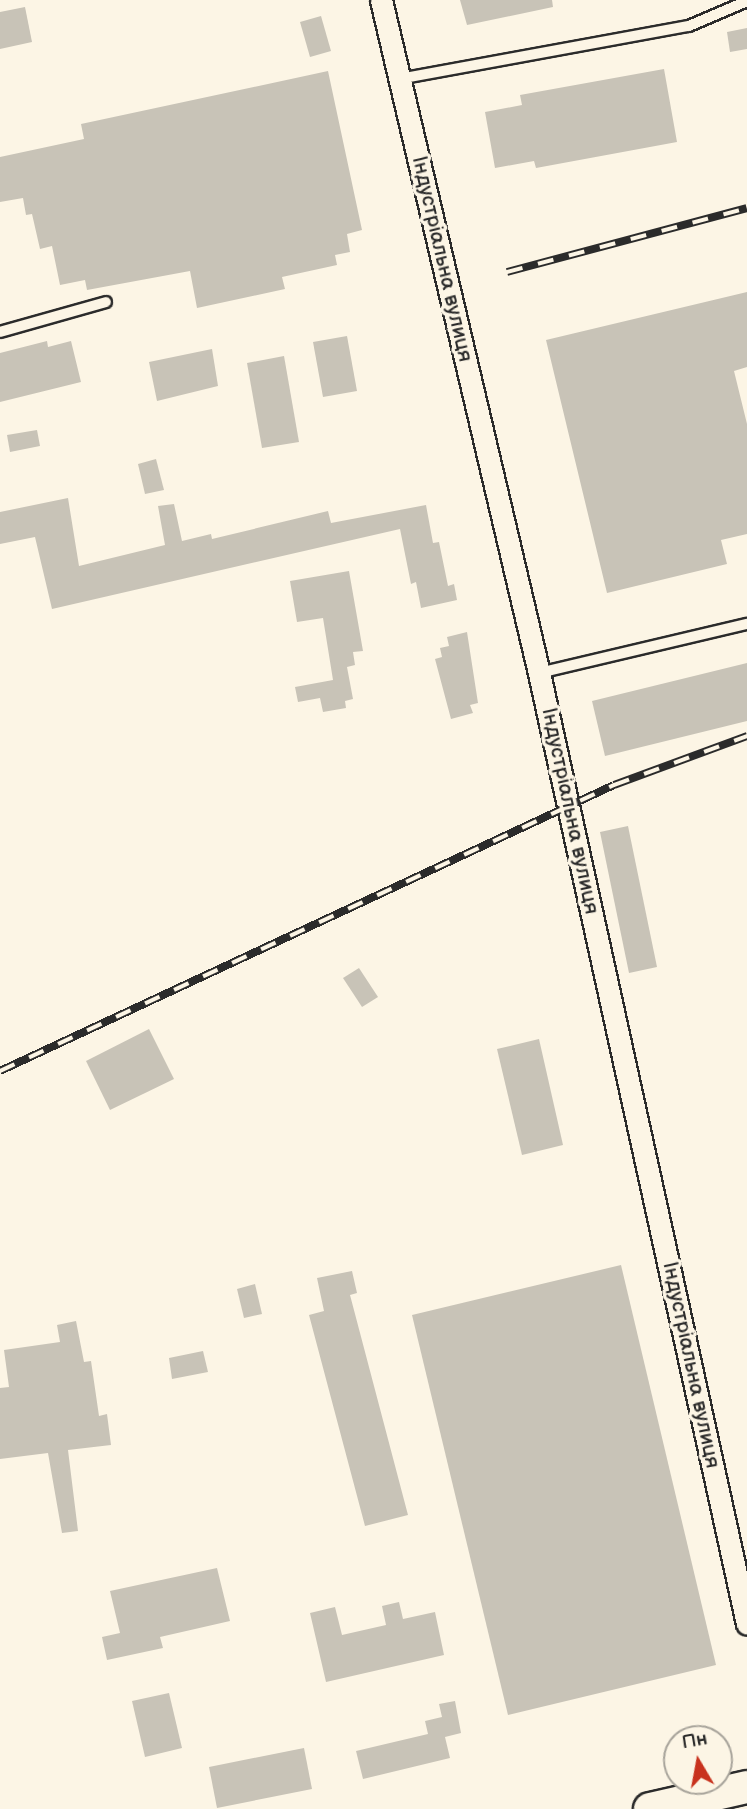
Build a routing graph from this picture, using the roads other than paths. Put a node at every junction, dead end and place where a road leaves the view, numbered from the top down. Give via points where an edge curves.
1 (381, 0) edge
2 (747, 1) edge
3 (399, 79) junction
4 (106, 302) dead end
5 (0, 331) edge
6 (747, 624) edge
7 (539, 673) junction
8 (747, 1624) edge
9 (747, 1787) edge
10 (650, 1809) edge

1 - 3 street, Індустріальна вулиця
2 - 3 lane via 689,26
3 - 7 street, Індустріальна вулиця
4 - 5 lane
6 - 7 lane
7 - 8 street, Індустріальна вулиця
9 - 10 main road

